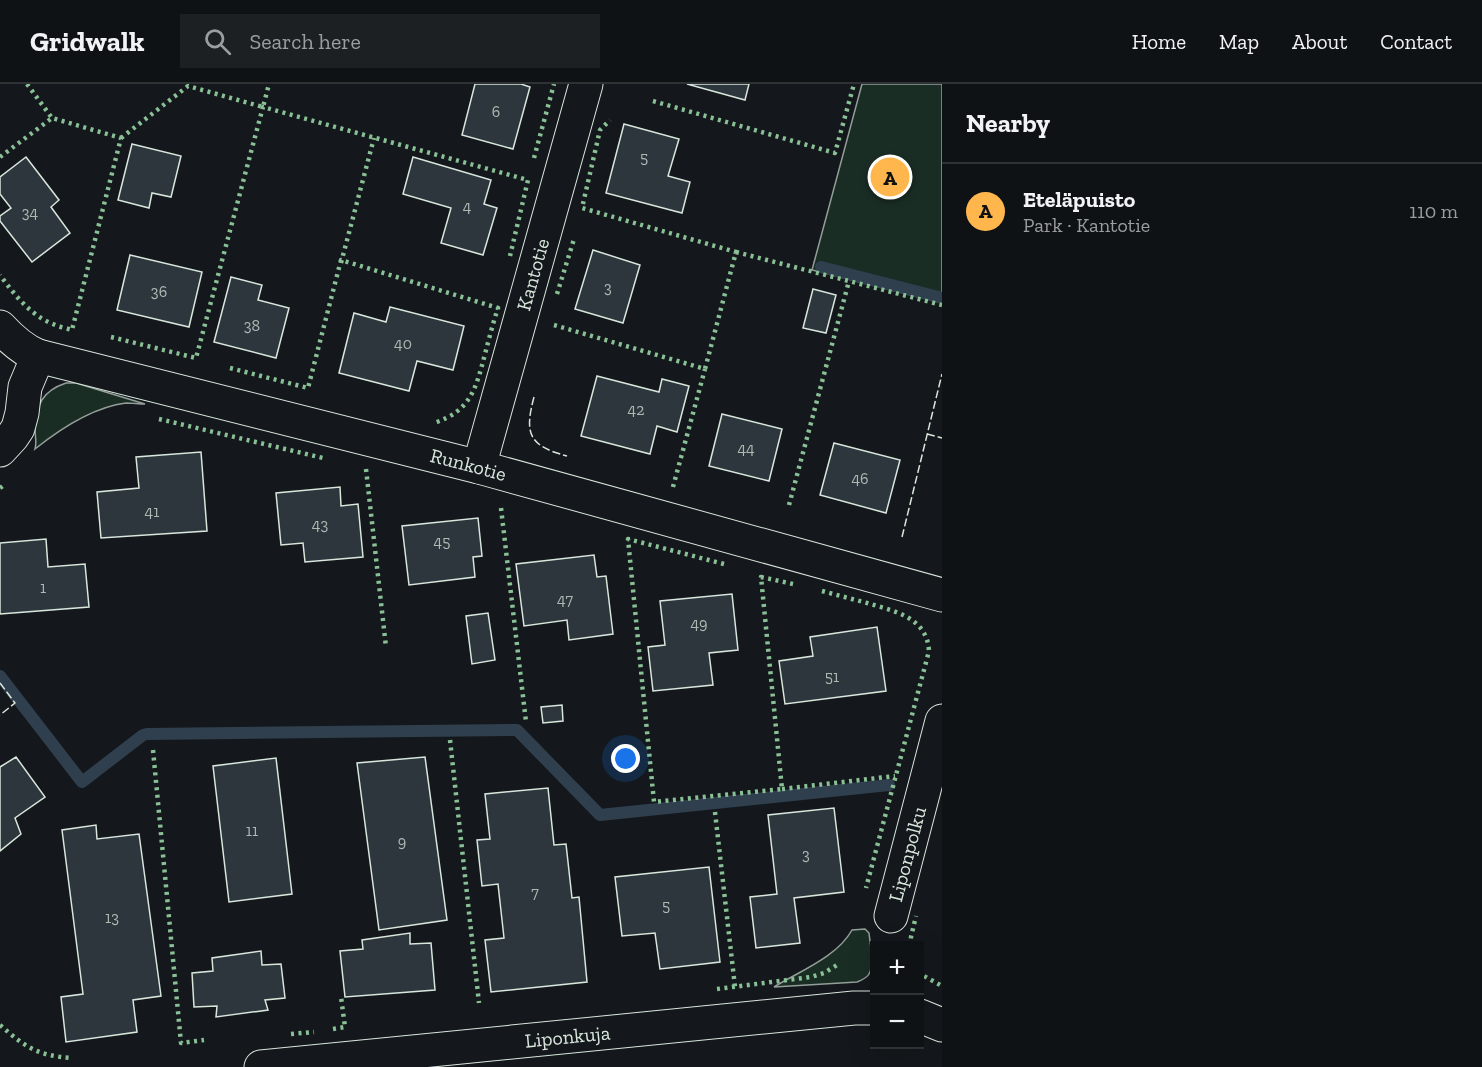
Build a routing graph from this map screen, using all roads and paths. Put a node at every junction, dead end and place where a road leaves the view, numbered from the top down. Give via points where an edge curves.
1 (586, 84) edge
2 (0, 327) edge
3 (38, 356) junction
4 (0, 450) edge
5 (479, 467) junction
6 (942, 595) edge
7 (942, 721) edge
8 (891, 916) dead end
9 (870, 1008) edge
10 (924, 1017) edge
11 (942, 1024) edge
12 (261, 1067) edge

1 - 5 street, Kantotie
2 - 3 street, Runkotie
3 - 4 street via 25,387 18,428
3 - 5 street, Runkotie
5 - 6 street, Runkotie
7 - 8 street, Liponpolku
9 - 12 street, Liponkuja
10 - 11 street

